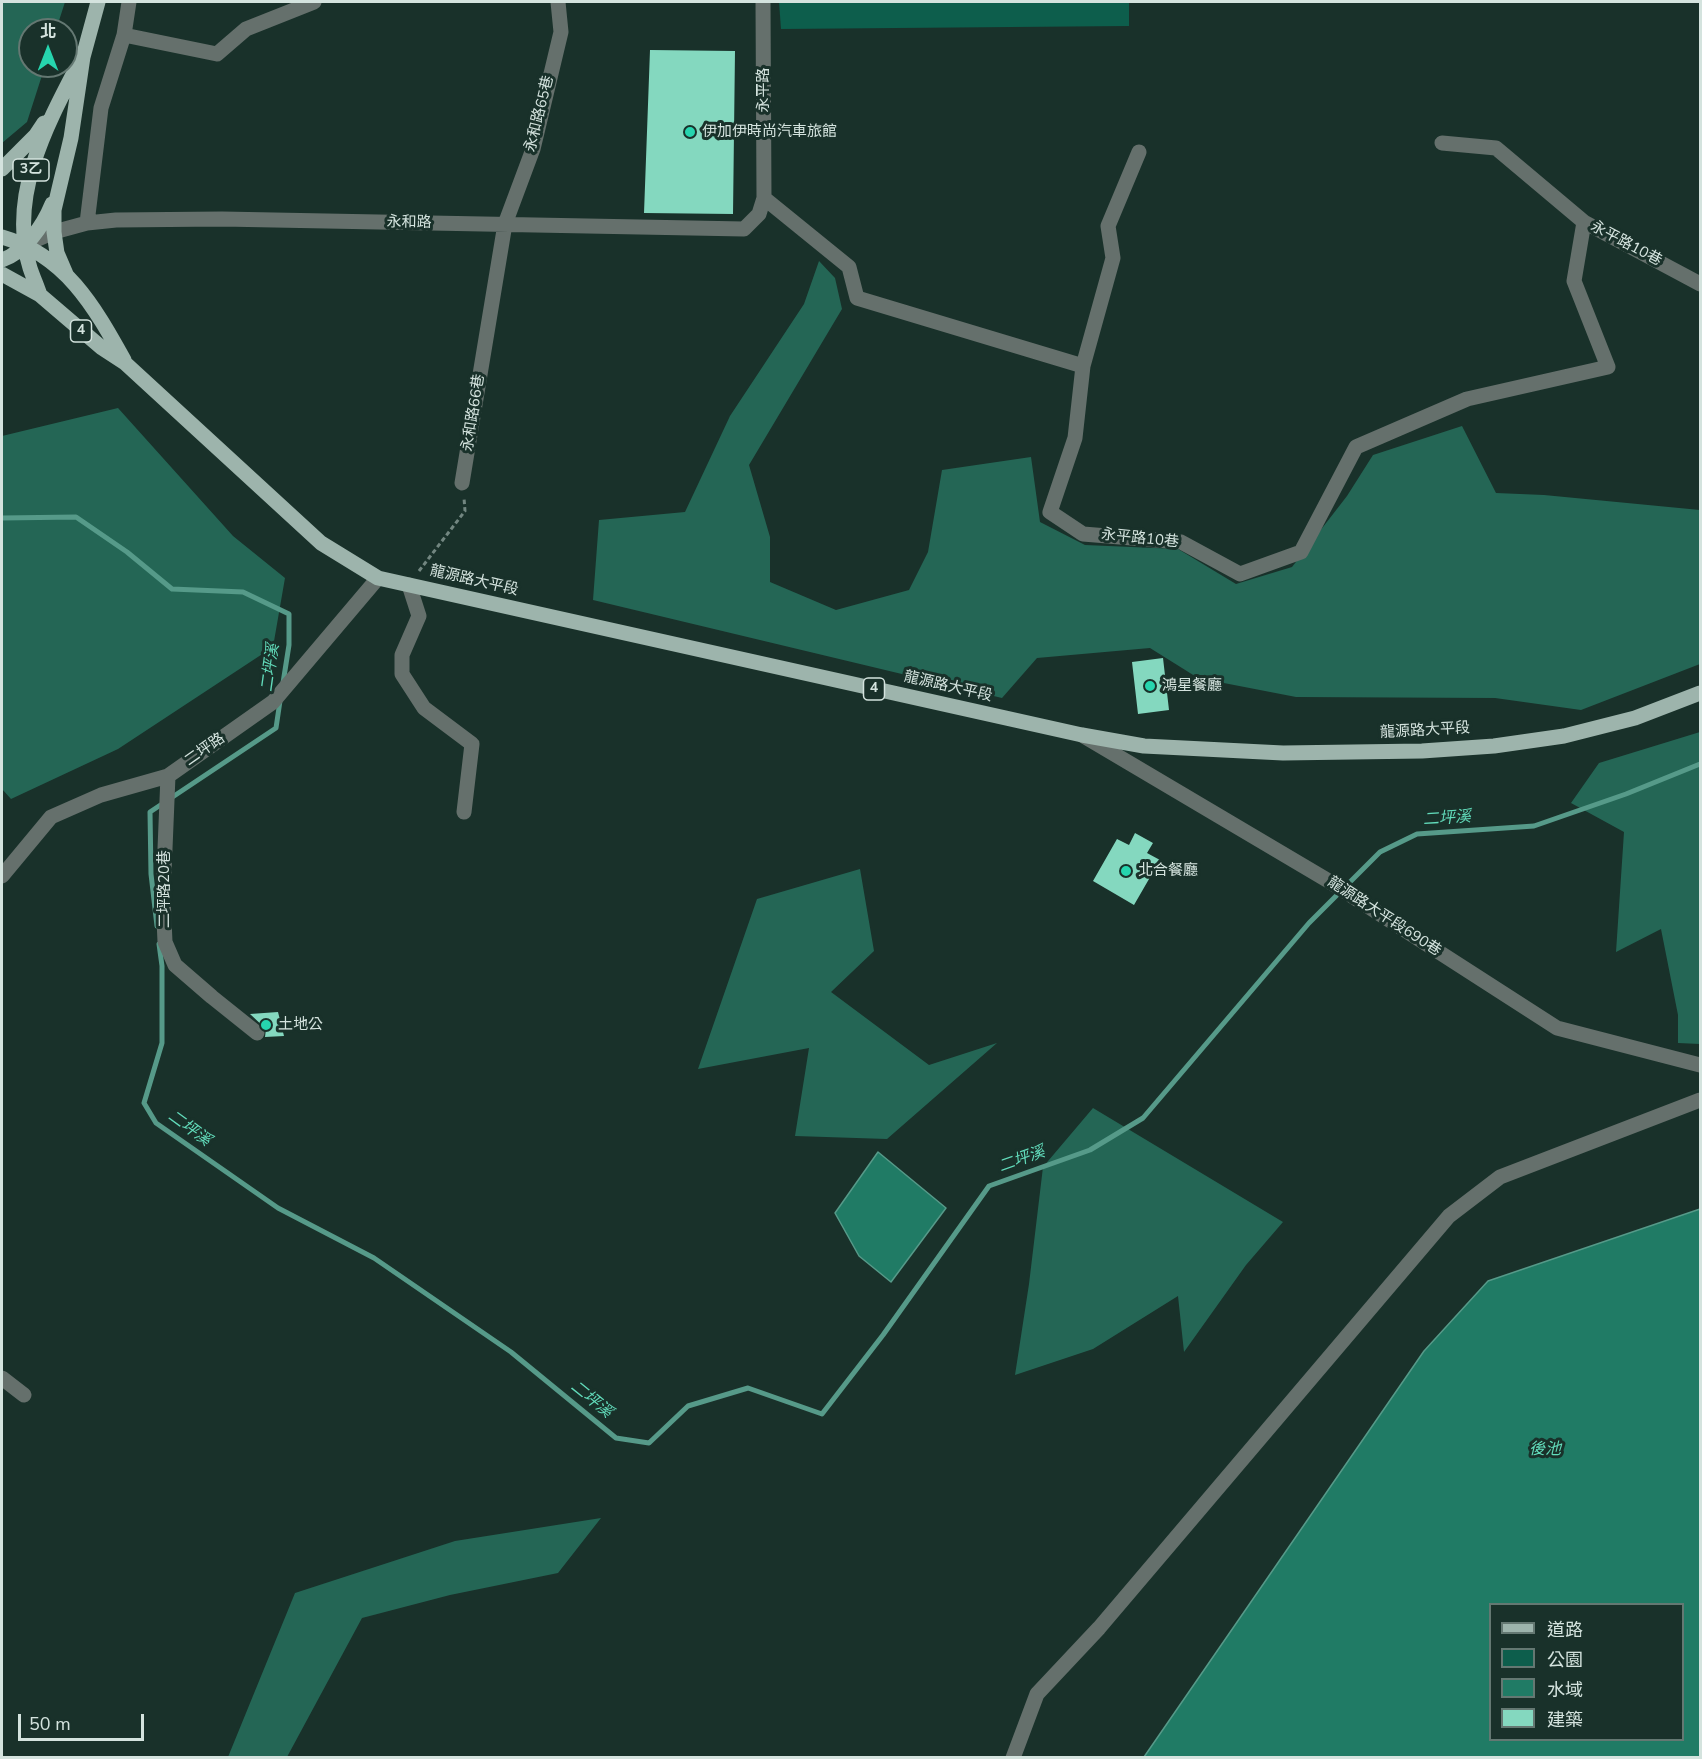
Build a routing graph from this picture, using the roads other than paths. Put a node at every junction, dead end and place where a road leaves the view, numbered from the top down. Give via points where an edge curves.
1 (98, 2) edge
2 (129, 2) edge
3 (314, 2) edge
4 (558, 2) edge
5 (763, 2) edge
6 (124, 35) junction
7 (83, 57) junction
8 (59, 101) junction
9 (1442, 142) dead end
10 (1139, 152) dead end
11 (2, 169) edge
12 (59, 186) junction
13 (765, 198) junction
14 (759, 214) joint
15 (1584, 222) junction
16 (87, 223) junction
17 (505, 224) junction
18 (54, 232) junction
19 (2, 237) edge
20 (26, 244) junction
21 (2, 260) edge
22 (2, 274) edge
23 (66, 274) junction
24 (1701, 284) edge
25 (40, 294) junction
26 (125, 363) junction
27 (1083, 366) junction
28 (462, 483) road end
29 (378, 578) junction
30 (409, 585) junction
31 (1701, 693) edge
32 (1082, 735) junction
33 (168, 776) junction
34 (464, 812) dead end
35 (2, 876) edge
36 (257, 1033) dead end
37 (1701, 1065) edge
38 (1701, 1100) edge
39 (2, 1378) edge
40 (24, 1395) dead end
41 (1013, 1758) edge

1 - 7 main road, 3乙
2 - 6 street
3 - 6 street via 246,29 217,54
4 - 17 street, 永和路65巷 via 561,32 532,149
5 - 13 street, 永平路
6 - 16 street via 102,108
7 - 8 main road, 3乙
7 - 12 main road, 3乙
8 - 11 main road, 3乙 via 36,135
8 - 20 main road, 3乙 via 31,169 24,219
9 - 15 street via 1496,148
10 - 27 street via 1108,226 1113,258
12 - 18 main road, 3乙
12 - 20 main road, 3乙 via 46,218
13 - 14 street, 永平路
13 - 27 street via 849,267 857,298
14 - 17 street, 永和路 via 744,229
15 - 24 street, 永平路10巷
15 - 27 street, 永平路10巷 via 1574,280 1608,367 1467,399 1356,447 1301,552 1240,574 1181,542 1083,534 1050,512 1075,438
16 - 17 street, 永和路 via 222,219
16 - 18 street, 永和路
17 - 28 street, 永和路66巷
18 - 20 street, 永和路
18 - 23 main road, 4
19 - 20 main road, 龍源路大平段
20 - 21 main road, 3乙
20 - 23 main road, 龍源路大平段 / 4
20 - 25 main road, 龍源路大平段 / 4 via 29,267
22 - 25 main road, 龍源路大平段 / 4
23 - 26 main road, 龍源路大平段 / 4 via 99,317
25 - 26 main road, 龍源路大平段 / 4
26 - 29 main road, 龍源路大平段 / 4 via 321,543
29 - 30 main road, 龍源路大平段 / 4
29 - 33 street, 二坪路 via 273,702
30 - 32 main road, 龍源路大平段 / 4
30 - 34 street via 418,616 402,655 402,674 424,708 472,744
31 - 32 main road, 龍源路大平段 / 4 via 1635,718 1564,736 1494,746 1283,753 1144,746
32 - 37 street, 龍源路大平段690巷 via 1327,880 1557,1028
33 - 35 street, 二坪路 via 101,795 51,818
33 - 36 street, 二坪路20巷 via 165,942 175,965
38 - 41 street via 1500,1177 1449,1216 1107,1620 1037,1694
39 - 40 street

